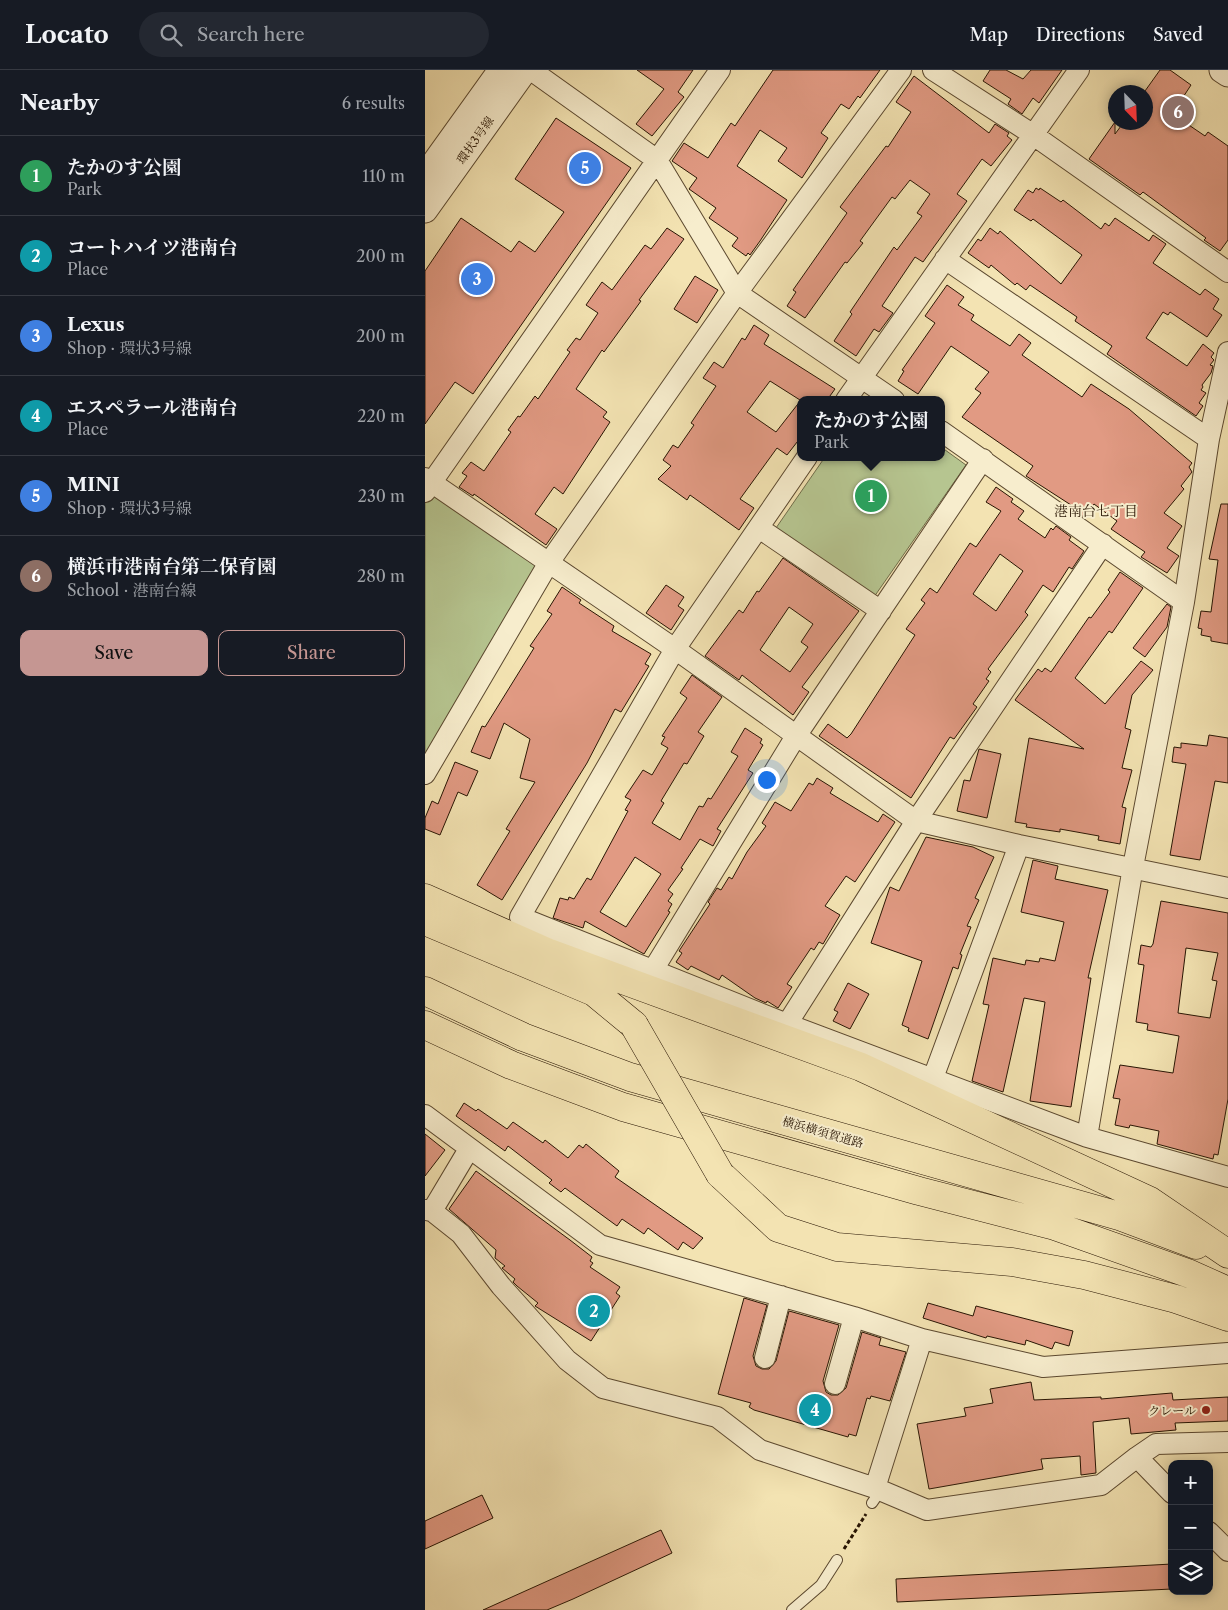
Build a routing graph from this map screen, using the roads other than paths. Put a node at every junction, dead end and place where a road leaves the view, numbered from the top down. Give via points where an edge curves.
1 (501, 70) edge
2 (525, 70) edge
3 (531, 70) edge
4 (720, 70) edge
5 (901, 70) edge
6 (933, 70) edge
7 (1079, 70) edge
8 (1222, 70) edge
9 (1228, 74) edge
10 (1031, 134) junction
11 (657, 160) junction
12 (425, 176) edge
13 (425, 210) edge
14 (945, 259) junction
15 (1228, 272) edge
16 (737, 293) junction
17 (1228, 352) edge
18 (861, 378) junction
19 (850, 396) edge
20 (887, 396) edge
21 (945, 434) edge
22 (1209, 439) junction
23 (983, 459) junction
24 (804, 461) edge
25 (428, 484) edge
26 (759, 528) junction
27 (1103, 544) junction
28 (549, 564) junction
29 (1184, 602) junction
30 (881, 611) junction
31 (675, 649) junction
32 (796, 736) junction
33 (425, 774) edge
34 (916, 821) junction
35 (1019, 845) junction
36 (1133, 867) junction
37 (1228, 888) edge
38 (425, 898) edge
39 (425, 920) edge
40 (653, 970) junction
41 (425, 991) edge
42 (787, 1024) junction
43 (425, 1026) edge
44 (933, 1078) junction
45 (425, 1116) edge
46 (1087, 1136) junction
47 (469, 1149) junction
48 (1228, 1177) edge
49 (429, 1211) edge
50 (1228, 1255) edge
51 (1228, 1290) edge
52 (781, 1296) junction
53 (854, 1316) junction
54 (1228, 1317) edge
55 (922, 1340) junction
56 (1228, 1353) edge
57 (765, 1358) dead end
58 (835, 1384) dead end
59 (1228, 1442) edge
60 (1137, 1458) junction
61 (1168, 1489) edge
62 (876, 1494) junction
63 (1213, 1536) edge
64 (1228, 1551) edge
65 (837, 1560) road end
66 (792, 1610) edge

1 - 12 street, 環状3号線
2 - 13 street, 環状3号線
3 - 11 street
4 - 11 street
5 - 16 street
6 - 10 street
7 - 10 street
8 - 9 street
10 - 14 street
10 - 15 street
11 - 16 street
11 - 25 street
14 - 18 street
14 - 22 street
16 - 18 street
16 - 28 street
17 - 22 street
18 - 19 street
18 - 20 street
21 - 23 street
22 - 29 street
23 - 27 street
23 - 30 street
24 - 26 street
25 - 28 street
26 - 30 street
26 - 31 street
27 - 29 street
27 - 34 street
28 - 31 street
28 - 33 street
29 - 36 street
30 - 32 street
31 - 32 street
31 - 40 street via 520,917
32 - 34 street
32 - 40 street
34 - 35 street
34 - 42 street
35 - 36 street
35 - 44 street
36 - 37 street
36 - 46 street
38 - 50 highway via 549,953 861,1067 1150,1201
39 - 54 highway, bridge via 594,992 634,1025 720,1174 778,1228 837,1247 1013,1262 1084,1275 1176,1299
40 - 42 street
41 - 50 highway, 横浜横須賀道路 via 523,1037 629,1077 1119,1216
42 - 44 street
43 - 51 highway via 511,1065 623,1107 1055,1226
44 - 46 street
45 - 47 street
46 - 48 street
47 - 49 street
47 - 52 street via 600,1244
49 - 62 street via 461,1234 501,1286 567,1360 603,1388 717,1417 760,1450
52 - 53 street
52 - 57 street
53 - 55 street
53 - 58 street
55 - 56 street via 1043,1367
55 - 62 street
59 - 60 street via 1156,1444
60 - 61 street
60 - 62 street via 1101,1485 927,1510
63 - 64 street
65 - 66 lane via 821,1585

